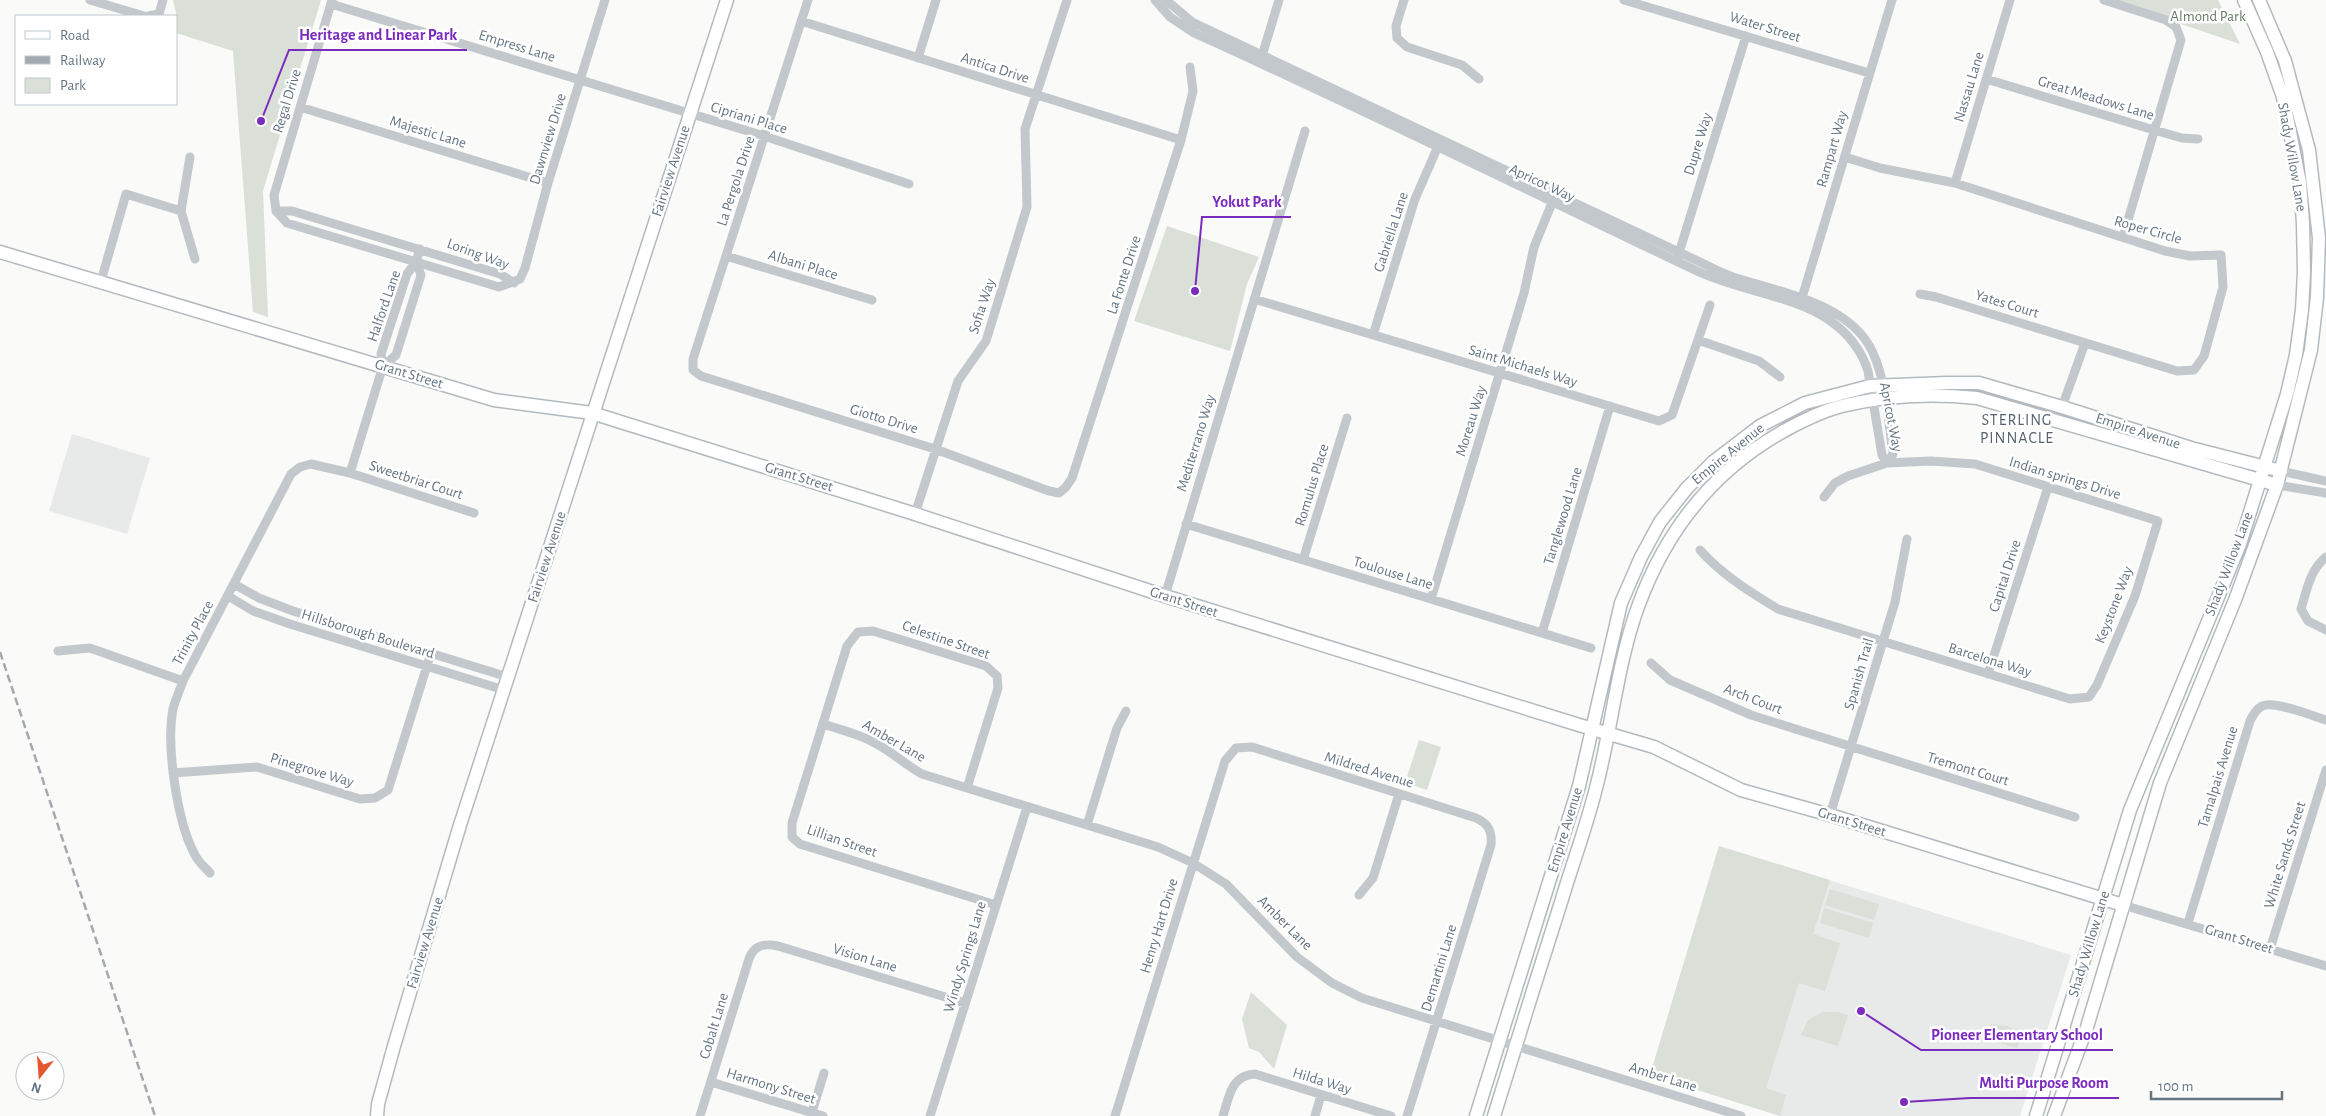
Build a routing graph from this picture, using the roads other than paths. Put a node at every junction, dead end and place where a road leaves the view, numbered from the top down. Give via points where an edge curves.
1 (90, 0) edge
2 (163, 0) edge
3 (604, 0) edge
4 (727, 0) edge
5 (808, 0) edge
6 (936, 0) edge
7 (1067, 0) edge
8 (1155, 0) edge
9 (1166, 0) edge
10 (1279, 0) edge
11 (1404, 0) edge
12 (1624, 0) edge
13 (1892, 0) edge
14 (2010, 0) edge
15 (2104, 0) edge
16 (2244, 0) edge
17 (2259, 0) edge
18 (332, 2) edge
19 (141, 15) edge
20 (154, 15) edge
21 (802, 20) junction
22 (1746, 36) junction
23 (918, 58) junction
24 (1261, 58) junction
25 (1190, 67) dead end
26 (1869, 73) junction
27 (1479, 78) dead end
28 (581, 79) junction
29 (1986, 79) junction
30 (1035, 96) junction
31 (300, 107) junction
32 (690, 114) junction
33 (2154, 130) junction
34 (1305, 131) dead end
35 (764, 136) junction
36 (2198, 139) dead end
37 (1181, 140) junction
38 (1439, 144) junction
39 (190, 157) dead end
40 (1845, 157) junction
41 (548, 183) junction
42 (1955, 183) junction
43 (909, 184) dead end
44 (1554, 198) junction
45 (2316, 209) junction
46 (181, 210) junction
47 (2302, 210) junction
48 (276, 211) junction
49 (2123, 237) junction
50 (420, 249) junction
51 (0, 252) edge
52 (726, 256) junction
53 (1678, 257) junction
54 (195, 258) dead end
55 (416, 262) junction
56 (101, 281) junction
57 (514, 283) junction
58 (1920, 294) dead end
59 (1254, 299) junction
60 (872, 300) dead end
61 (1801, 302) junction
62 (1710, 305) dead end
63 (1373, 335) junction
64 (1698, 340) junction
65 (2085, 343) junction
66 (383, 366) junction
67 (693, 370) joint
68 (1500, 373) junction
69 (1780, 376) dead end
70 (1876, 385) junction
71 (1879, 399) junction
72 (1610, 406) junction
73 (2062, 407) junction
74 (592, 413) junction
75 (1347, 418) dead end
76 (935, 449) junction
77 (1887, 463) junction
78 (2265, 466) junction
79 (2281, 471) junction
80 (350, 473) junction
81 (2261, 480) junction
82 (2326, 481) edge
83 (2277, 485) junction
84 (2048, 487) junction
85 (1066, 488) joint
86 (2326, 493) edge
87 (1824, 497) dead end
88 (474, 513) dead end
89 (916, 514) junction
90 (2158, 521) joint
91 (1186, 524) junction
92 (1907, 539) dead end
93 (1700, 550) dead end
94 (2326, 557) edge
95 (1304, 560) junction
96 (234, 584) junction
97 (228, 596) junction
98 (1165, 596) junction
99 (1431, 599) junction
100 (2321, 629) edge
101 (1542, 633) junction
102 (1883, 641) junction
103 (1591, 648) dead end
104 (58, 651) dead end
105 (431, 654) junction
106 (1651, 663) dead end
107 (428, 666) junction
108 (1988, 674) junction
109 (508, 677) junction
110 (183, 680) junction
111 (504, 690) junction
112 (2089, 697) joint
113 (1126, 711) dead end
114 (2326, 720) edge
115 (823, 724) junction
116 (1591, 728) junction
117 (1608, 733) junction
118 (1236, 748) joint
119 (1852, 748) junction
120 (2326, 770) edge
121 (173, 773) junction
122 (967, 788) junction
123 (1399, 794) junction
124 (1027, 807) junction
125 (1830, 815) junction
126 (2075, 816) dead end
127 (1087, 825) junction
128 (1490, 827) joint
129 (1193, 863) junction
130 (210, 873) dead end
131 (1359, 895) dead end
132 (2102, 899) junction
133 (996, 905) junction
134 (2122, 905) junction
135 (2188, 924) junction
136 (758, 947) joint
137 (2270, 949) junction
138 (2326, 966) edge
139 (965, 1003) junction
140 (1436, 1021) junction
141 (1499, 1041) junction
142 (1516, 1046) junction
143 (824, 1073) dead end
144 (711, 1082) junction
145 (1321, 1095) junction
146 (812, 1112) junction
147 (377, 1116) edge
148 (700, 1116) edge
149 (823, 1116) edge
150 (930, 1116) edge
151 (1115, 1116) edge
152 (1223, 1116) edge
153 (1315, 1116) edge
154 (1391, 1116) edge
155 (1406, 1116) edge
156 (1476, 1116) edge
157 (1494, 1116) edge
158 (1741, 1116) edge
159 (2036, 1116) edge
160 (2054, 1116) edge

1 - 19 street
2 - 20 street via 159,14
3 - 28 street, Dawnview Drive
4 - 32 street, Fairview Avenue
5 - 21 street, La Pergola Drive
6 - 23 street
7 - 30 street, Sofia Way
8 - 24 street, Apricot Way via 1181,25
9 - 24 street, Apricot Way via 1192,22
10 - 24 street
11 - 27 street via 1396,26 1397,38 1407,47 1462,65
12 - 22 street, Water Street
13 - 26 street, Rampart Way
14 - 29 street, Nassau Lane
15 - 33 street via 2166,20 2176,27 2181,40
16 - 47 street, Shady Willow Lane via 2282,97 2293,140
17 - 45 street, Shady Willow Lane via 2285,61 2301,117 2309,150
18 - 28 street, Empress Lane
18 - 31 street, Regal Drive
21 - 23 street, Antica Drive
21 - 35 street, La Pergola Drive
22 - 26 street, Water Street
22 - 53 street, Dupre Way
23 - 30 street, Antica Drive
24 - 38 street, Apricot Way
25 - 37 street, La Fonte Drive via 1194,91
26 - 40 street, Rampart Way
28 - 32 street, Cipriani Place
28 - 41 street, Dawnview Drive
29 - 33 street, Great Meadows Lane
29 - 42 street, Nassau Lane
30 - 37 street, Antica Drive
30 - 76 street, Sofia Way via 1025,129 1027,207 986,341 958,381
31 - 41 street, Majestic Lane
31 - 48 street, Regal Drive via 274,195
32 - 35 street, Cipriani Place
32 - 74 street, Fairview Avenue
33 - 36 street, Great Meadows Lane
33 - 49 street
34 - 59 street, Mediterrano Way
35 - 43 street, Cipriani Place
35 - 52 street, La Pergola Drive
37 - 85 street, La Fonte Drive via 1072,478
38 - 44 street, Apricot Way
38 - 63 street, Gabriella Lane via 1415,199
39 - 46 street
40 - 42 street, Roper Circle via 1880,168
40 - 61 street, Rampart Way
41 - 57 street, Dawnview Drive via 525,268
42 - 49 street, Roper Circle
44 - 53 street, Apricot Way
44 - 68 street, Moreau Way via 1534,246
45 - 47 street
45 - 79 street, Shady Willow Lane via 2319,238 2317,297 2311,350
46 - 54 street
46 - 56 street via 126,194
47 - 78 street, Shady Willow Lane via 2304,273 2296,355
48 - 50 street, Loring Way via 292,211
48 - 55 street, Loring Way via 287,224
49 - 65 street, Roper Circle via 2190,256 2221,255 2223,286 2204,356 2194,370 2178,371
50 - 55 street, Halford Lane
50 - 57 street, Loring Way via 500,274
51 - 56 street, Grant Street
52 - 60 street, Albani Place
52 - 67 street, La Pergola Drive via 693,359
53 - 61 street, Apricot Way
55 - 57 street, Loring Way via 499,287
55 - 66 street, Halford Lane via 407,274 384,345
55 - 66 street, Halford Lane via 421,275 396,356
56 - 66 street, Grant Street
58 - 65 street, Yates Court
59 - 63 street, Saint Michaels Way
59 - 91 street, Mediterrano Way
61 - 70 street, Apricot Way via 1830,311 1857,330 1872,352
62 - 64 street, Saint Michaels Way
63 - 68 street, Saint Michaels Way
64 - 69 street via 1759,361
64 - 72 street, Saint Michaels Way via 1672,415 1659,421
65 - 73 street
66 - 74 street, Grant Street via 494,400
66 - 80 street
67 - 76 street, Giotto Drive via 701,376
68 - 72 street, Saint Michaels Way
68 - 99 street, Moreau Way
70 - 71 street, Apricot Way
70 - 73 street, Empire Avenue via 1979,384
70 - 116 street, Empire Avenue via 1804,403 1760,426 1687,488 1660,522 1622,603
71 - 77 street, Apricot Way via 1893,454
71 - 81 street, Empire Avenue via 1933,394 1976,398
71 - 117 street, Empire Avenue via 1821,412 1769,439 1700,497 1675,530 1638,606
72 - 101 street, Tanglewood Lane
73 - 78 street, Empire Avenue via 2191,448
74 - 89 street, Grant Street
74 - 109 street, Fairview Avenue
75 - 95 street, Romulus Place
76 - 85 street, Giotto Drive via 1049,491 1059,492
76 - 89 street, Sofia Way
77 - 84 street, Indian springs Drive via 1931,461 1974,464
77 - 87 street, Indian springs Drive via 1835,483
78 - 79 street, Empire Avenue
78 - 81 street, Shady Willow Lane
79 - 82 street, Empire Avenue
79 - 83 street, Shady Willow Lane
80 - 88 street, Sweetbriar Court
80 - 96 street, Trinity Place via 311,464 291,474
81 - 83 street, Empire Avenue
81 - 132 street, Shady Willow Lane via 2240,544 2130,810
83 - 86 street, Empire Avenue
83 - 134 street, Shady Willow Lane via 2235,600 2160,783
84 - 90 street, Indian springs Drive
84 - 108 street, Capital Drive
89 - 98 street, Grant Street
90 - 112 street, Keystone Way via 2135,596
91 - 95 street, Toulouse Lane
91 - 98 street, Mediterrano Way
92 - 102 street, Spanish Trail via 1895,602
93 - 102 street, Barcelona Way via 1749,591 1778,608
94 - 100 street via 2312,573 2301,609 2308,622
95 - 99 street, Toulouse Lane
96 - 97 street, Trinity Place
96 - 105 street, Hillsborough Boulevard via 293,611
97 - 107 street, Hillsborough Boulevard via 253,611 290,624
97 - 110 street, Trinity Place
98 - 116 street, Grant Street
99 - 101 street, Toulouse Lane
101 - 103 street, Toulouse Lane
102 - 108 street, Barcelona Way
102 - 119 street, Spanish Trail
104 - 110 street via 90,648
105 - 107 street, Pinegrove Way
105 - 109 street, Hillsborough Boulevard
106 - 119 street, Arch Court via 1670,680 1751,715
107 - 111 street, Hillsborough Boulevard
107 - 121 street, Pinegrove Way via 388,790 375,798 360,799 258,767
108 - 112 street, Barcelona Way via 2070,699
109 - 111 street, Fairview Avenue
110 - 121 street, Trinity Place via 173,710
111 - 147 street, Fairview Avenue via 396,1037
113 - 127 street via 1117,728
114 - 135 street, Tamalpais Avenue via 2275,704 2263,705 2255,712
115 - 122 street, Amber Lane via 878,745 922,774
115 - 122 street, Celestine Street via 847,646 858,632 873,631 986,666 997,676 998,688
115 - 133 street, Lillian Street via 792,823 792,837 800,844
116 - 117 street, Grant Street
116 - 141 street, Empire Avenue via 1580,786
117 - 125 street, Grant Street via 1654,748 1741,790
117 - 142 street, Empire Avenue via 1596,788
118 - 123 street, Mildred Avenue via 1252,747
118 - 129 street, Henry Hart Drive via 1225,762
119 - 125 street, Spanish Trail
119 - 126 street, Tremont Court
120 - 137 street, White Sands Street
121 - 130 street, Trinity Place via 180,811 195,856
122 - 124 street, Amber Lane
123 - 128 street, Mildred Avenue via 1476,818
123 - 131 street via 1373,878
124 - 127 street, Amber Lane
124 - 133 street, Windy Springs Lane
125 - 132 street, Grant Street
127 - 129 street, Amber Lane via 1170,851
128 - 140 street, Demartini Lane via 1492,845
129 - 140 street, Amber Lane via 1226,884 1297,957 1332,982 1362,998
129 - 151 street, Henry Hart Drive
132 - 134 street, Grant Street
132 - 159 street, Shady Willow Lane
133 - 139 street, Windy Springs Lane
134 - 135 street, Grant Street
134 - 160 street, Shady Willow Lane via 2078,1054
135 - 137 street, Grant Street
136 - 139 street, Vision Lane via 766,944 778,946
136 - 144 street, Cobalt Lane via 749,959
137 - 138 street, Grant Street
139 - 150 street, Windy Springs Lane
140 - 141 street, Amber Lane
140 - 155 street, Demartini Lane
141 - 142 street, Amber Lane
141 - 156 street, Empire Avenue
142 - 157 street, Empire Avenue
142 - 158 street, Amber Lane
143 - 146 street
144 - 146 street, Harmony Street
144 - 148 street, Cobalt Lane
145 - 152 street, Hilda Way via 1246,1074 1233,1085
145 - 153 street
145 - 154 street, Hilda Way
146 - 149 street, Harmony Street

